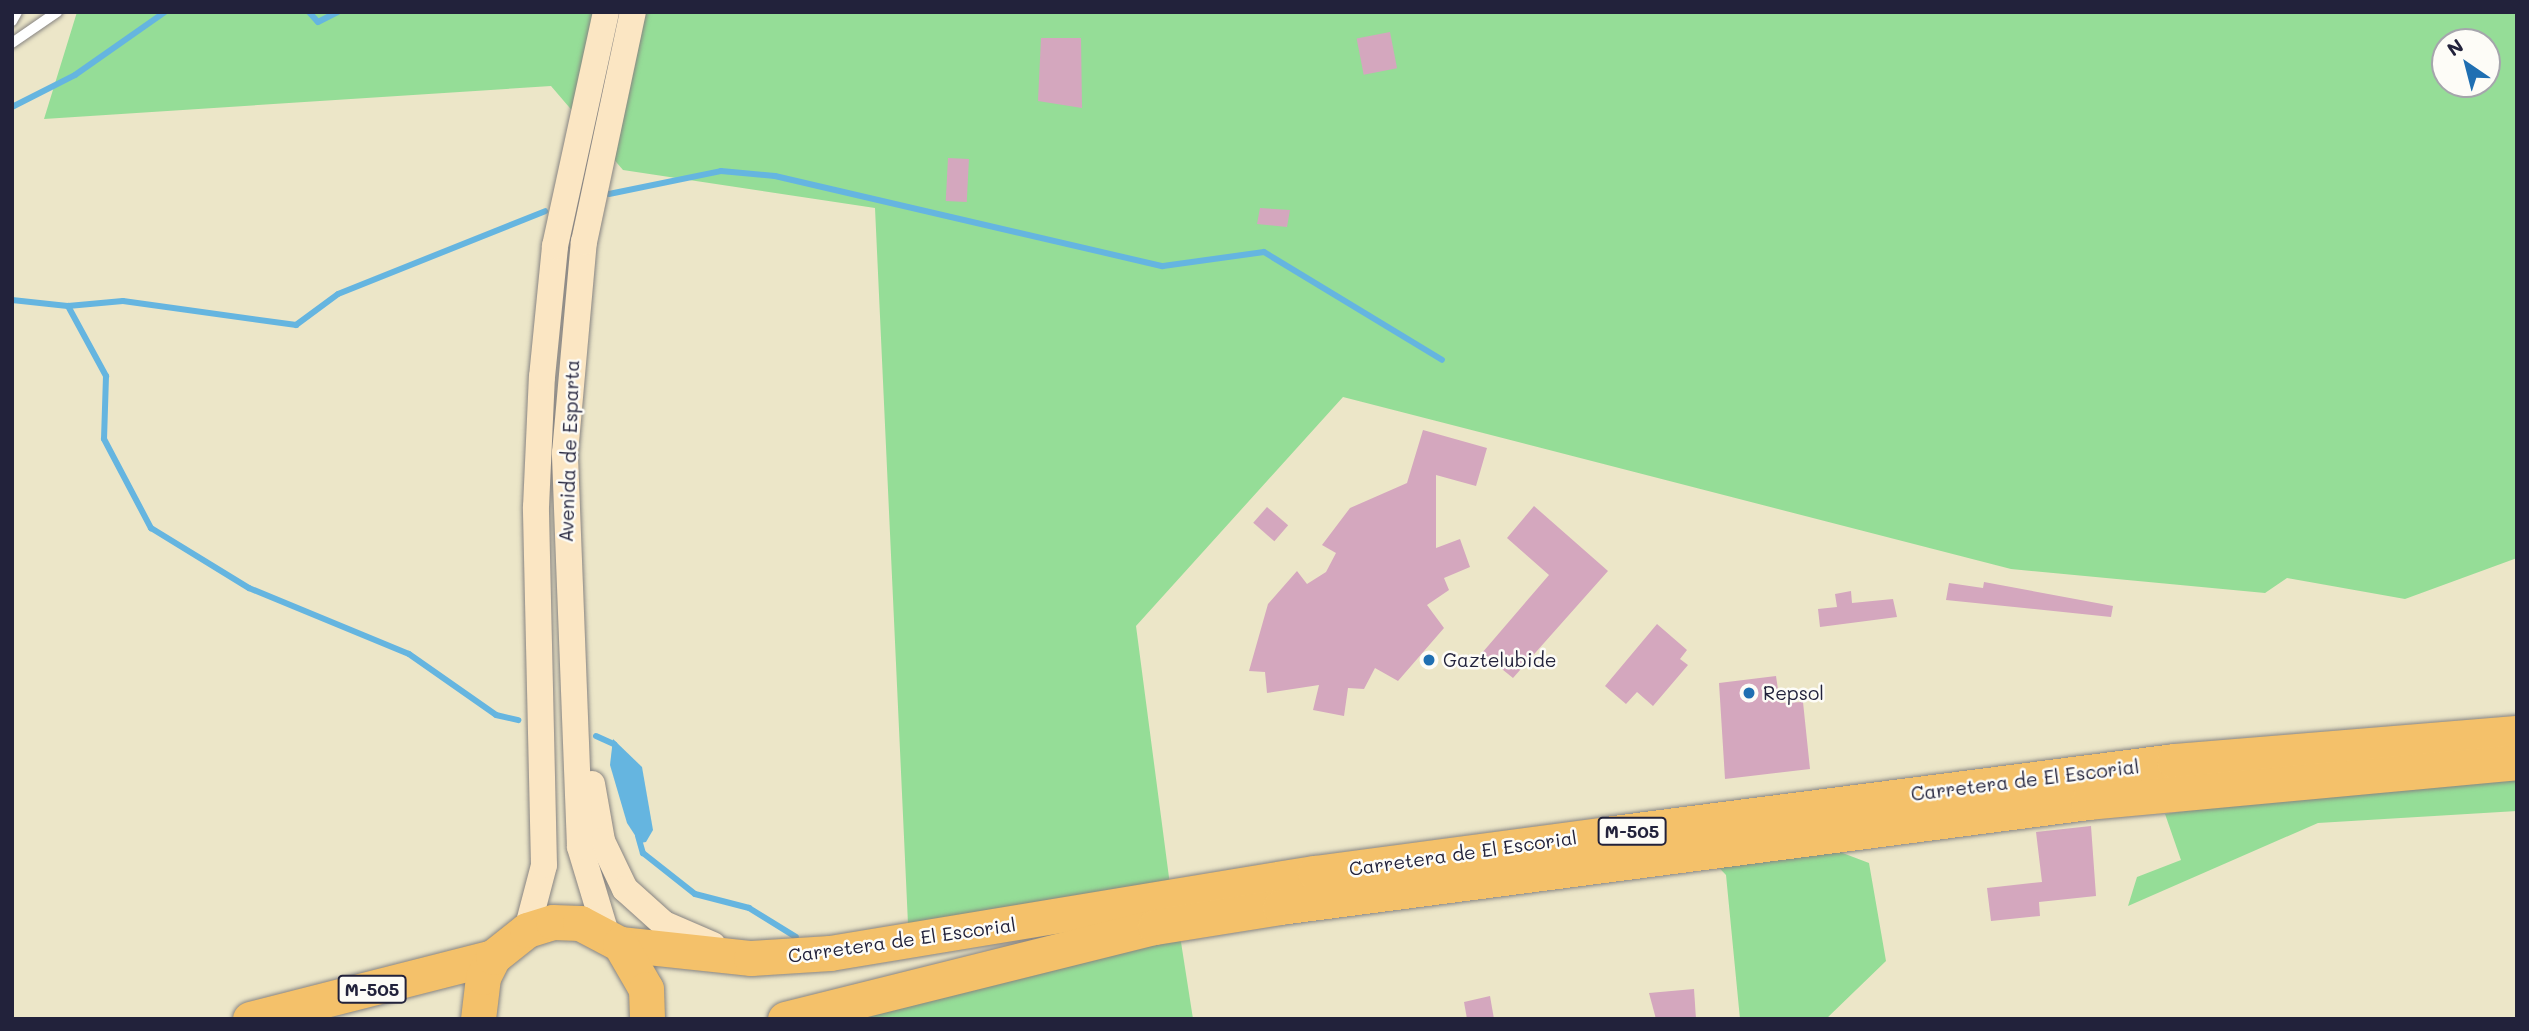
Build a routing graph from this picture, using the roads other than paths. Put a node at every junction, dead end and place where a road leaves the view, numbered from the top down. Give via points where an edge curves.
1 (17, 12) edge
2 (57, 12) edge
3 (606, 12) edge
4 (633, 12) edge
5 (12, 21) edge
6 (14, 39) edge
7 (570, 634) junction
8 (2517, 733) edge
9 (2517, 762) edge
10 (527, 930) junction
11 (613, 938) junction
12 (493, 957) junction
13 (751, 958) junction
14 (250, 1019) edge
15 (478, 1019) edge
16 (647, 1019) edge
17 (785, 1019) edge

1 - 5 lane
2 - 6 lane
3 - 10 main road, Avenida de Esparta via 555,246 541,377 536,507 544,864
4 - 7 main road, Avenida de Esparta via 584,242 572,350 565,501
7 - 11 main road, Avenida de Esparta via 580,847
7 - 13 main road via 596,815 612,868 664,924
8 - 13 highway, Carretera de El Escorial / M-505 via 2147,764 1315,873 993,928
9 - 17 highway, Carretera de El Escorial / M-505 via 2088,802 1280,907 1155,927
10 - 11 highway, M-505 via 580,923
10 - 12 highway, M-505
11 - 13 highway, Carretera de El Escorial / M-505
11 - 16 highway via 646,989
12 - 14 highway, M-505
12 - 15 highway via 482,977

